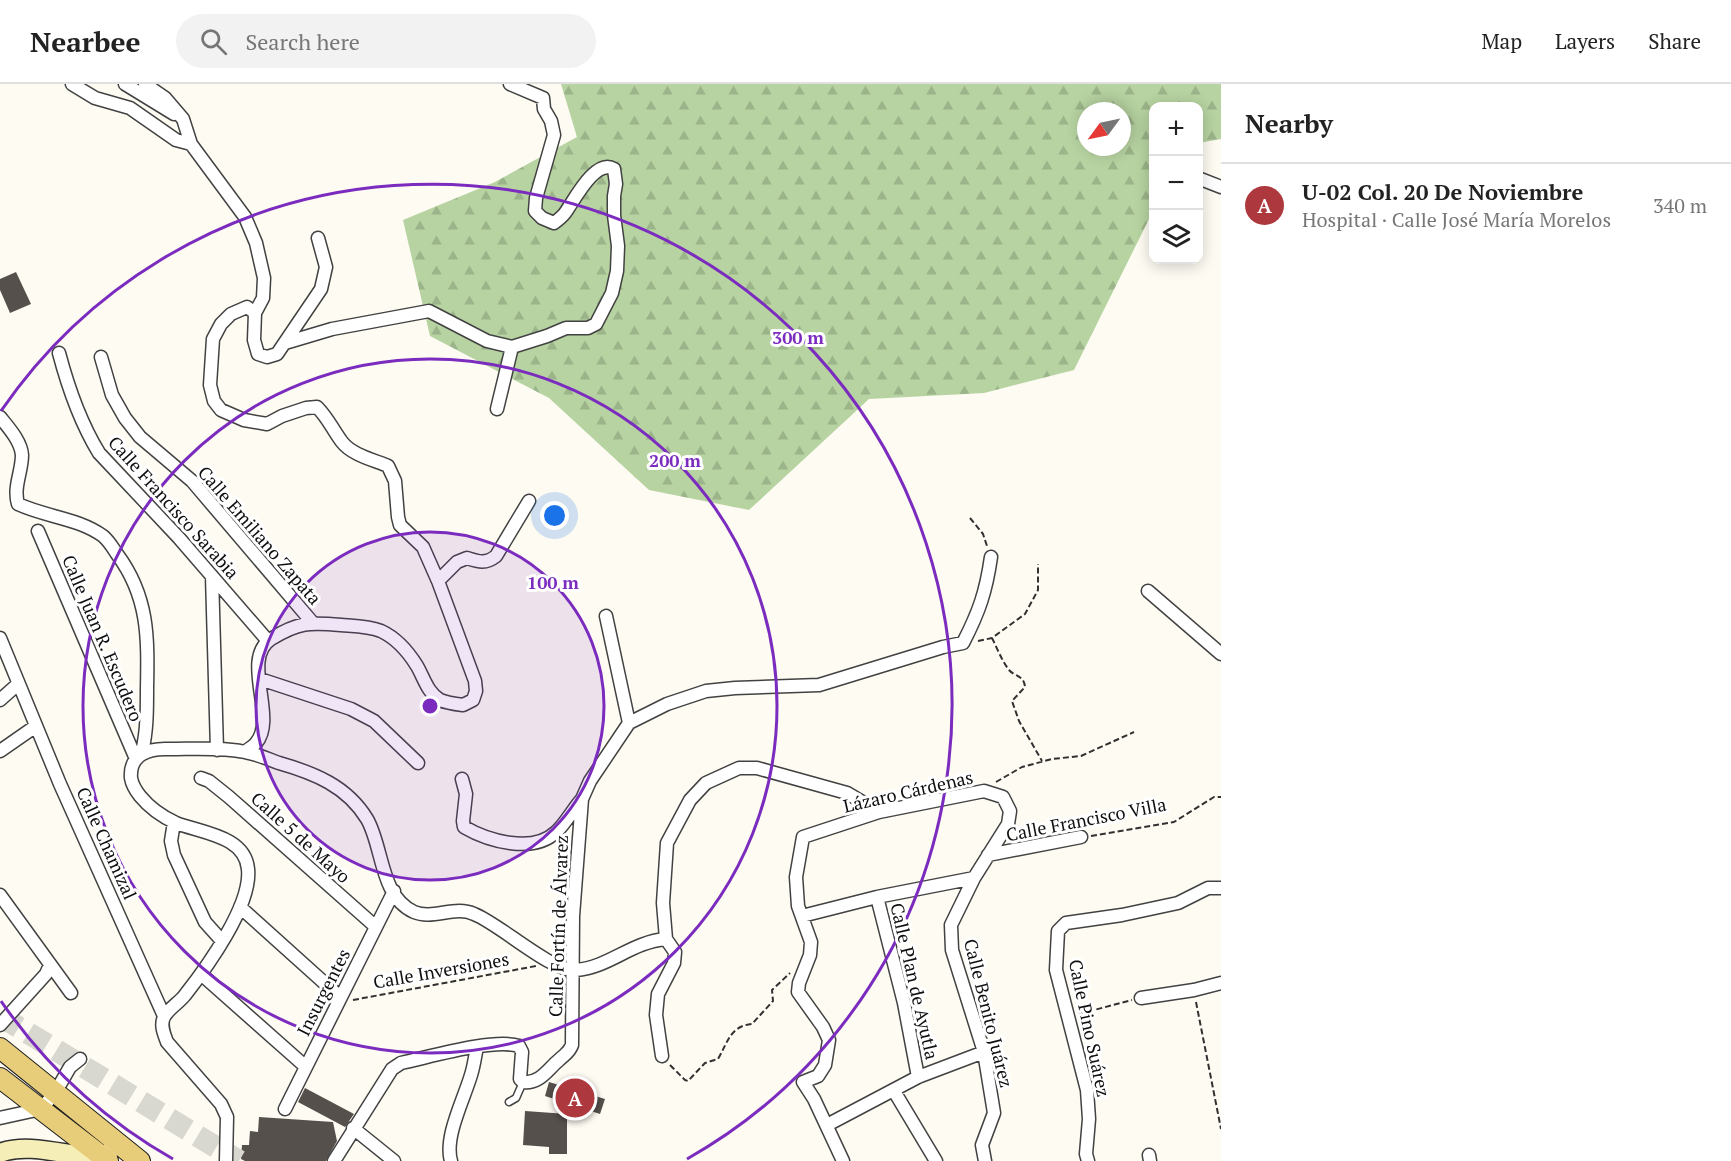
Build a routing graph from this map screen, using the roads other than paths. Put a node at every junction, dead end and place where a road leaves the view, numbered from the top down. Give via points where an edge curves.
1 (72, 84) edge
2 (124, 84) edge
3 (145, 84) edge
4 (510, 84) edge
5 (183, 119) junction
6 (191, 144) junction
7 (1203, 180) edge
8 (1221, 187) edge
9 (318, 238) dead end
10 (255, 313) junction
11 (285, 343) junction
12 (512, 347) junction
13 (59, 353) dead end
14 (101, 357) dead end
15 (497, 409) dead end
16 (0, 417) edge
17 (529, 501) dead end
18 (38, 531) dead end
19 (991, 557) road end
20 (212, 576) junction
21 (438, 581) junction
22 (1148, 591) dead end
23 (606, 616) dead end
24 (312, 622) junction
25 (0, 638) edge
26 (268, 641) junction
27 (1221, 654) edge
28 (260, 679) junction
29 (18, 684) junction
30 (0, 700) edge
31 (629, 723) junction
32 (36, 726) junction
33 (217, 750) junction
34 (0, 751) edge
35 (245, 752) junction
36 (139, 756) junction
37 (418, 762) dead end
38 (201, 778) dead end
39 (462, 779) dead end
40 (582, 799) junction
41 (879, 812) junction
42 (174, 822) junction
43 (1081, 837) road end
44 (988, 855) junction
45 (974, 878) junction
46 (1221, 888) edge
47 (394, 891) junction
48 (0, 894) edge
49 (877, 897) junction
50 (240, 907) junction
51 (802, 916) junction
52 (376, 927) junction
53 (666, 939) junction
54 (222, 941) junction
55 (50, 965) junction
56 (573, 971) junction
57 (201, 974) junction
58 (1221, 983) edge
59 (71, 993) dead end
60 (340, 997) junction
61 (1141, 998) road end
62 (164, 1016) junction
63 (0, 1025) edge
64 (477, 1047) junction
65 (0, 1048) edge
66 (984, 1053) junction
67 (662, 1056) road end
68 (80, 1059) dead end
69 (306, 1066) junction
70 (918, 1077) junction
71 (0, 1078) edge
72 (523, 1082) junction
73 (894, 1091) junction
74 (55, 1093) junction
75 (509, 1102) dead end
76 (285, 1108) dead end
77 (41, 1109) junction
78 (0, 1118) edge
79 (827, 1125) junction
80 (354, 1128) junction
81 (0, 1153) edge
82 (48, 1156) edge
83 (100, 1156) edge
84 (140, 1161) edge
85 (226, 1161) edge
86 (334, 1161) edge
87 (394, 1161) edge
88 (451, 1161) edge
89 (843, 1161) edge
90 (936, 1161) edge
91 (985, 1161) edge
92 (1088, 1161) edge

1 - 6 street via 95,98 130,108 176,140
2 - 5 street
3 - 5 street via 165,98
4 - 12 street via 543,98 554,135 535,211 554,223 597,170 610,167 616,176 614,215 618,246 612,293 596,324 566,328
5 - 6 street
6 - 10 street via 245,218 256,243 264,278 263,298
7 - 8 street
9 - 11 street via 326,267 321,289
10 - 11 street via 258,354 277,354
10 - 21 street via 247,307 220,324 213,339 210,385 214,400 221,410 267,424 317,407 343,443 388,466 395,481 400,525 423,547
11 - 12 street via 332,329 429,311 487,340
12 - 15 street
13 - 20 street, Calle Francisco Sarabia via 66,381 99,453
14 - 24 street, Calle Emiliano Zapata via 112,394 140,437 192,481
16 - 36 street via 22,453 15,495 18,504 83,524 105,538 125,565 141,600 148,638 146,734
17 - 21 street via 496,556 489,562 467,558 457,562
18 - 36 street, Calle Juan R. Escudero
19 - 31 street via 984,596 963,643 819,685 706,691
20 - 26 street, Calle Francisco Sarabia
20 - 33 street
21 - 24 street via 475,681 473,700 462,705 440,700 429,691 404,649 381,631
22 - 27 street
23 - 31 street
24 - 26 street via 292,626
25 - 29 street, Calle Chamizal
26 - 28 street via 260,652
28 - 35 street via 261,732 257,742
28 - 37 street via 374,721
29 - 30 street
29 - 32 street, Calle Chamizal
31 - 40 street
32 - 34 street
32 - 62 street, Calle Chamizal
33 - 35 street
33 - 36 street via 161,748
35 - 47 street via 314,774 336,786 356,804 369,821
36 - 42 street via 133,763 131,778 136,792
38 - 52 street, Calle 5 de Mayo via 229,797
39 - 40 street via 466,794 465,827 486,837 518,843 540,842 556,832
40 - 56 street, Calle Fortín de Álvarez
41 - 44 street, Lázaro Cárdenas via 984,791 1003,797 1010,811 1008,824
41 - 51 street, Lázaro Cárdenas via 802,837 796,876
41 - 53 street via 847,793 757,768 739,768 706,783 690,800 667,843 663,903
42 - 50 street via 231,842 240,849 249,873
42 - 54 street via 174,855 205,922
43 - 44 street, Calle Francisco Villa
44 - 45 street, Lázaro Cárdenas
45 - 49 street
45 - 66 street, Calle Benito Juárez via 951,925 952,950
46 - 92 street, Calle Pino Suárez via 1208,888 1178,903 1066,923 1058,931 1056,970 1087,1090
47 - 52 street, Insurgentes
47 - 56 street via 404,906 417,913 474,913 546,960
48 - 55 street
49 - 51 street
49 - 70 street, Calle Plan de Ayutla
50 - 54 street
50 - 60 street
51 - 79 street via 811,942 798,992 829,1040 825,1065 818,1076 803,1082
52 - 60 street, Insurgentes
53 - 56 street via 651,940 602,965
53 - 67 street via 675,952 674,963 658,994 656,1015
54 - 57 street
55 - 59 street
55 - 63 street
56 - 72 street, Calle Fortín de Álvarez via 572,1045 568,1054 544,1076
57 - 62 street
57 - 69 street
58 - 61 street
60 - 69 street, Insurgentes
62 - 85 street, Calle Chamizal via 162,1029 167,1041 221,1104 227,1117
64 - 72 street via 519,1046
64 - 80 street via 401,1063
64 - 88 street via 448,1151
65 - 74 main road
66 - 70 street
66 - 91 street, Calle Benito Juárez via 994,1113 982,1145
68 - 74 street via 63,1076
69 - 76 street, Insurgentes
70 - 73 street, Calle Plan de Ayutla
71 - 77 main road
72 - 75 lane via 516,1098
73 - 79 street, Calle Plan de Ayutla
73 - 90 street
74 - 77 street
74 - 83 main road
77 - 78 street
77 - 83 main road
79 - 89 street
80 - 86 street
80 - 87 street
81 - 82 street via 16,1148
82 - 83 street
83 - 84 main road

